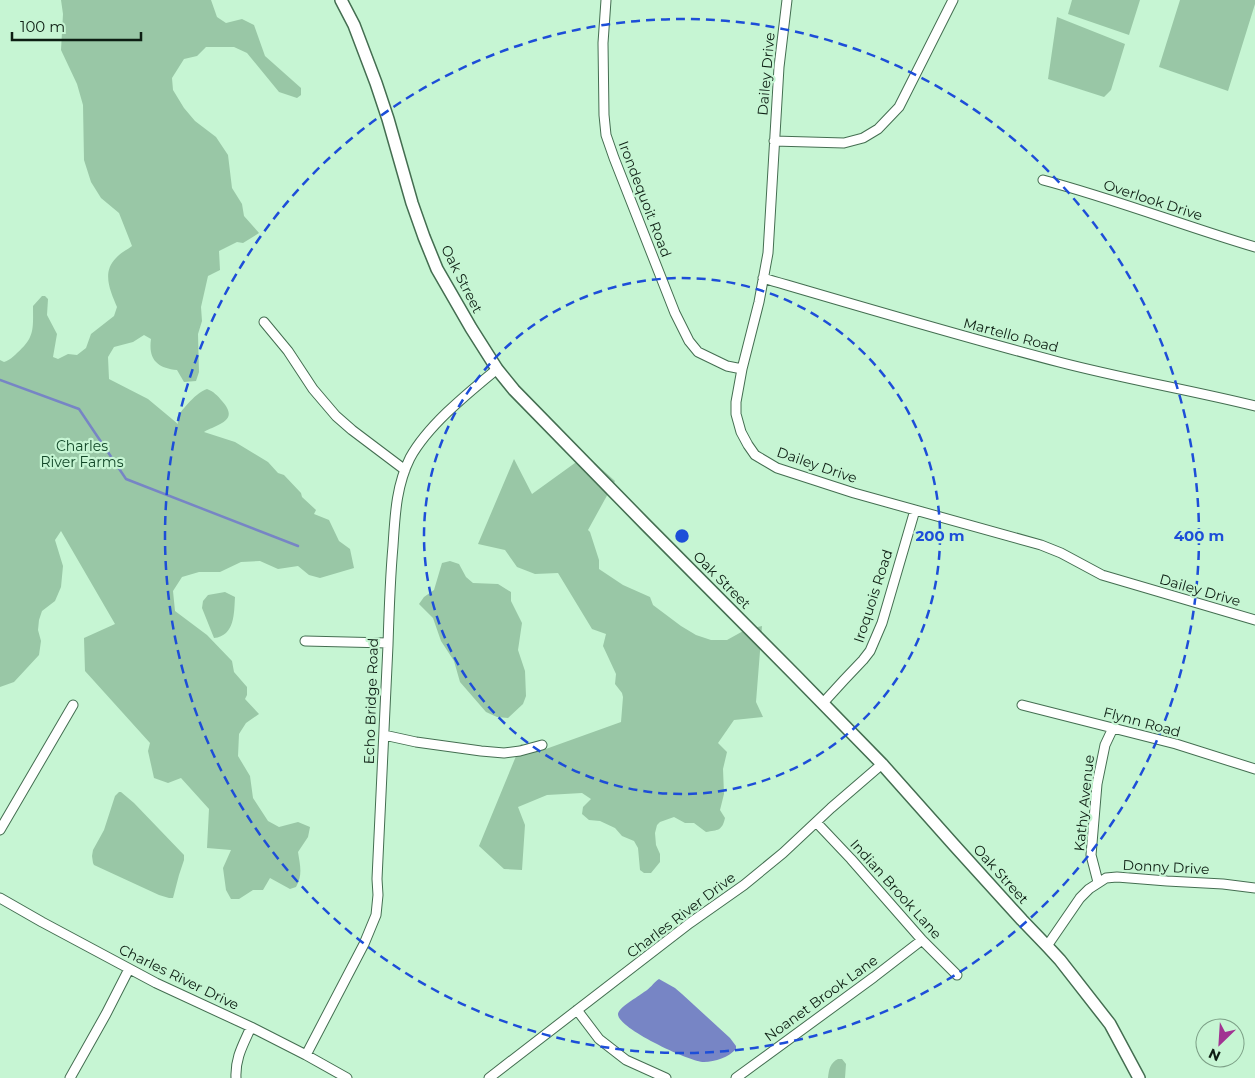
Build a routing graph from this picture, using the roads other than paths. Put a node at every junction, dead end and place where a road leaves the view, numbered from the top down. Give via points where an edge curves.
1 (341, 0) edge
2 (606, 0) edge
3 (787, 0) edge
4 (953, 0) edge
5 (774, 140) junction
6 (1043, 180) dead end
7 (1255, 247) edge
8 (763, 278) junction
9 (264, 322) dead end
10 (497, 369) junction
11 (742, 369) junction
12 (1255, 406) edge
13 (405, 470) junction
14 (914, 510) junction
15 (1255, 620) edge
16 (305, 641) dead end
17 (388, 643) junction
18 (823, 704) junction
19 (73, 705) dead end
20 (1022, 705) dead end
21 (1113, 728) junction
22 (384, 735) junction
23 (542, 745) dead end
24 (882, 764) junction
25 (1255, 769) edge
26 (816, 822) junction
27 (0, 830) edge
28 (1098, 882) junction
29 (1255, 888) edge
30 (0, 898) edge
31 (922, 940) junction
32 (1048, 946) junction
33 (130, 969) junction
34 (957, 974) dead end
35 (578, 1010) junction
36 (251, 1028) junction
37 (306, 1054) junction
38 (70, 1078) edge
39 (236, 1078) edge
40 (347, 1078) edge
41 (489, 1078) edge
42 (666, 1078) edge
43 (736, 1078) edge
44 (1139, 1078) edge

1 - 10 main road, Oak Street via 376,83 412,203 437,269
2 - 11 street, Irondequoit Road via 604,115 606,135 614,158 689,342 698,352 727,366
3 - 5 street, Dailey Drive
4 - 5 street via 898,107 878,129 863,138 844,143
5 - 8 street, Dailey Drive via 768,253
6 - 7 street, Overlook Drive
8 - 11 street, Dailey Drive
8 - 12 street, Martello Road via 1059,362
9 - 13 street via 336,416
10 - 13 street, Echo Bridge Road via 422,440
10 - 18 main road, Oak Street
11 - 14 street, Dailey Drive via 736,414 741,432 755,455 777,468
13 - 17 street, Echo Bridge Road via 396,504
14 - 15 street, Dailey Drive via 1041,545 1102,576
14 - 18 street, Iroquois Road via 873,644 863,660
16 - 17 street
17 - 22 street, Echo Bridge Road
18 - 24 main road, Oak Street
19 - 27 street
20 - 21 street, Flynn Road
21 - 25 street, Flynn Road
21 - 28 street, Kathy Avenue via 1105,744 1097,784 1091,855
22 - 23 street via 481,752 504,753
22 - 37 street, Echo Bridge Road via 376,914 358,958
24 - 26 street, Charles River Drive
24 - 32 main road, Oak Street
26 - 31 street, Indian Brook Lane
26 - 35 street, Charles River Drive via 744,885
28 - 29 street, Donny Drive via 1117,877
28 - 32 street via 1080,898
30 - 33 street, Charles River Drive
31 - 34 street, Indian Brook Lane
31 - 43 street, Noanet Brook Lane
32 - 44 main road, Oak Street via 1110,1024
33 - 36 street, Charles River Drive
33 - 38 street
35 - 41 street, Charles River Drive
35 - 42 street via 599,1039 626,1060
36 - 37 street, Charles River Drive
36 - 39 street via 238,1056
37 - 40 street, Charles River Drive

